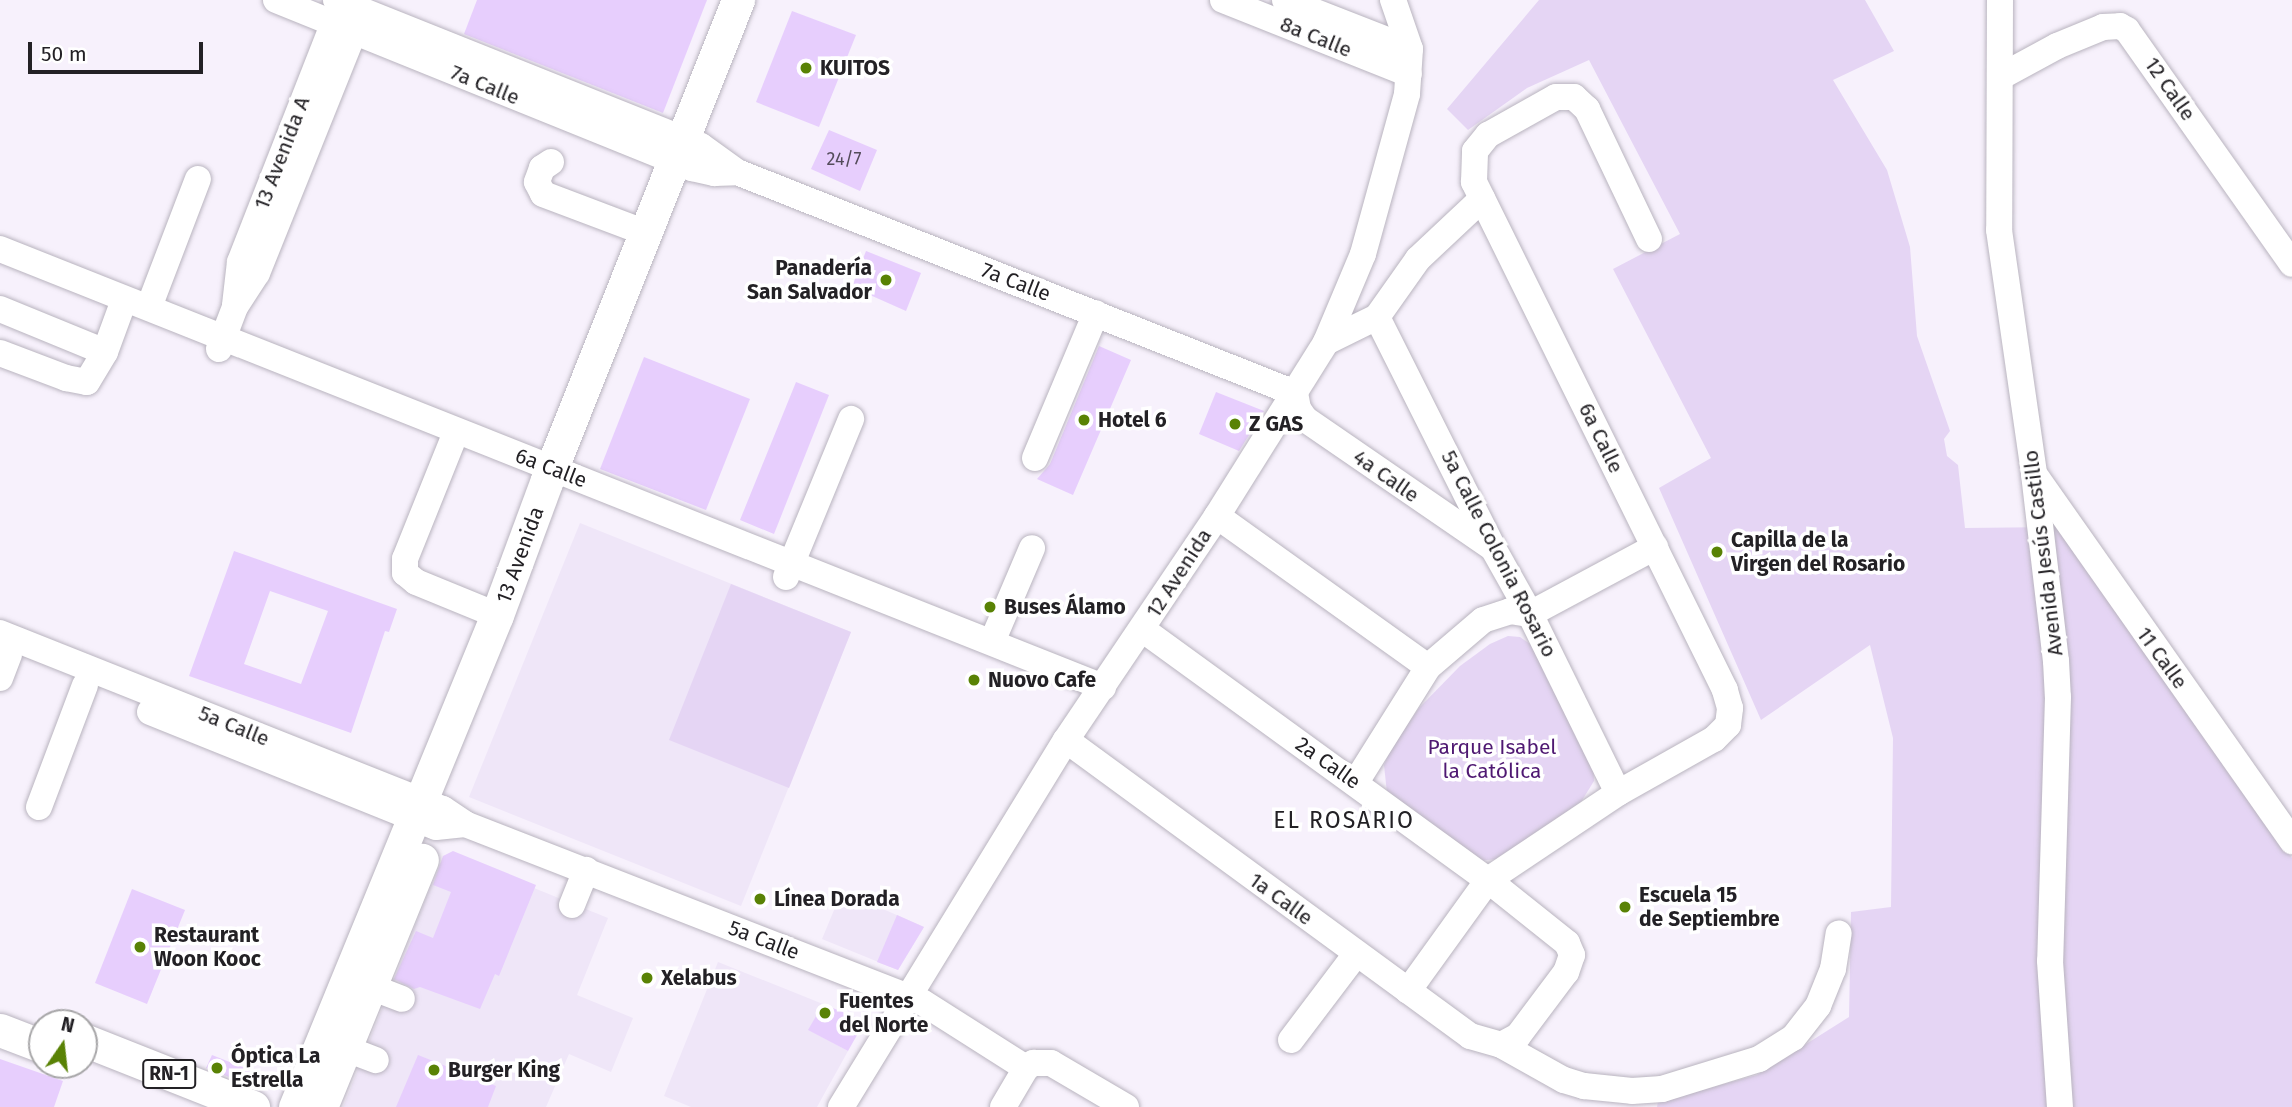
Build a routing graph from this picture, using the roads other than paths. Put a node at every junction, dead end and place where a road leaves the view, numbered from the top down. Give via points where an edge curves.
1 (276, 0) edge
2 (738, 0) edge
3 (760, 0) edge
4 (1223, 0) edge
5 (1285, 0) edge
6 (1393, 0) edge
7 (2000, 0) edge
8 (346, 13) edge
9 (1410, 62) junction
10 (2000, 77) junction
11 (687, 153) junction
12 (551, 162) dead end
13 (198, 179) dead end
14 (1482, 199) junction
15 (646, 233) junction
16 (1649, 239) dead end
17 (0, 249) edge
18 (0, 264) edge
19 (2292, 264) edge
20 (149, 307) junction
21 (0, 309) edge
22 (120, 310) junction
23 (1096, 313) junction
24 (1377, 317) junction
25 (1326, 342) junction
26 (221, 343) junction
27 (106, 352) junction
28 (0, 353) edge
29 (1295, 393) junction
30 (851, 419) dead end
31 (452, 442) junction
32 (1035, 458) dead end
33 (2034, 474) junction
34 (559, 478) junction
35 (1217, 516) junction
36 (1654, 547) junction
37 (1032, 548) dead end
38 (1493, 548) junction
39 (789, 570) junction
40 (1530, 614) junction
41 (497, 615) junction
42 (907, 617) junction
43 (1142, 629) junction
44 (992, 642) junction
45 (2, 654) edge
46 (1428, 667) junction
47 (85, 685) junction
48 (1098, 693) junction
49 (1066, 740) junction
50 (1356, 782) junction
51 (1618, 793) junction
52 (39, 807) dead end
53 (436, 816) junction
54 (2292, 841) edge
55 (586, 870) junction
56 (1488, 880) junction
57 (572, 905) dead end
58 (1839, 933) dead end
59 (1356, 954) junction
60 (371, 987) junction
61 (1408, 991) junction
62 (907, 996) junction
63 (402, 999) dead end
64 (0, 1007) edge
65 (28, 1018) edge
66 (0, 1030) edge
67 (1291, 1040) dead end
68 (28, 1041) edge
69 (1502, 1045) junction
70 (98, 1046) edge
71 (344, 1048) junction
72 (376, 1060) dead end
73 (1026, 1068) junction
74 (98, 1069) edge
75 (194, 1107) edge
76 (253, 1107) edge
77 (295, 1107) edge
78 (320, 1107) edge
79 (841, 1107) edge
80 (1003, 1107) edge
81 (1126, 1107) edge
82 (2060, 1107) edge

1 - 8 street, 7a Calle
2 - 11 main road, 13 Avenida
3 - 11 main road, 13 Avenida
4 - 9 street, 8a Calle
5 - 9 street, 8a Calle
6 - 9 street
7 - 10 street, Avenida Jesús Castillo
8 - 11 street, 7a Calle
8 - 26 street, 13 Avenida A via 240,262 234,307
9 - 25 street, 12 Avenida via 1388,171 1363,254
10 - 19 street, 12 Calle via 2103,27 2127,30
10 - 33 street, Avenida Jesús Castillo via 1998,230
11 - 15 main road, 13 Avenida
11 - 23 street, 7a Calle via 714,173 737,172
11 - 34 main road, 13 Avenida
12 - 15 street via 542,168 537,182 543,194
13 - 20 street
14 - 16 street, 6a Calle via 1474,182 1475,151 1488,135 1556,97 1574,97 1587,109
14 - 24 street via 1418,259
14 - 36 street, 6a Calle
15 - 34 main road, 13 Avenida
17 - 20 street, 6a Calle
18 - 22 street, 6a Calle
20 - 26 street, 6a Calle
21 - 27 street
22 - 26 street, 6a Calle
22 - 27 street
23 - 29 street, 7a Calle
23 - 32 street
24 - 25 street
24 - 38 street, 5a Calle Colonia Rosario
25 - 29 street, 12 Avenida
26 - 31 street, 6a Calle
26 - 34 street, 6a Calle
27 - 28 street via 87,382
29 - 35 street, 12 Avenida
29 - 38 street, 4a Calle via 1305,419
30 - 39 street
31 - 34 street, 6a Calle
31 - 41 street via 405,559 405,573 416,582
33 - 54 street, 11 Calle
33 - 82 street, Avenida Jesús Castillo via 2058,697 2050,961
34 - 39 street, 6a Calle
34 - 41 main road, 13 Avenida
34 - 53 main road, 13 Avenida
35 - 43 street, 12 Avenida
35 - 46 street
36 - 40 street
36 - 51 street, 6a Calle via 1725,690 1728,725 1714,739
37 - 44 street
38 - 40 street, 5a Calle Colonia Rosario
39 - 42 street, 6a Calle
40 - 46 street via 1510,611 1483,620
40 - 51 street, 5a Calle Colonia Rosario
41 - 53 main road, 13 Avenida
42 - 44 street, 6a Calle
42 - 48 street, 6a Calle
43 - 48 street, 12 Avenida
43 - 50 street, 2a Calle
44 - 48 street, 6a Calle
45 - 47 street, 5a Calle
45 - 53 street, 5a Calle
46 - 50 street
47 - 52 street
47 - 53 street, 5a Calle
48 - 49 street, 12 Avenida
49 - 59 street, 1a Calle
49 - 62 street, 12 Avenida
50 - 56 street, 2a Calle
51 - 56 street
53 - 55 street, 5a Calle
53 - 60 main road, 13 Avenida
53 - 77 main road, 13 Avenida
55 - 57 street
55 - 62 street, 5a Calle
56 - 61 street
56 - 69 street, 2a Calle via 1556,932 1572,956 1566,972 1518,1036
58 - 69 street, 1a Calle via 1833,970 1818,1006 1793,1038 1759,1059 1717,1074 1662,1089 1608,1090 1564,1080
59 - 61 street, 1a Calle
59 - 67 street
60 - 63 street
60 - 71 main road, 13 Avenida
61 - 69 street, 1a Calle via 1469,1036
62 - 73 street, 5a Calle via 934,1008
62 - 79 street, 12 Avenida
64 - 65 main road
66 - 68 main road
70 - 76 main road, RN-1
71 - 72 street
71 - 78 main road, 13 Avenida
73 - 80 street
73 - 81 street via 1033,1063 1051,1063
74 - 75 main road, RN-1

